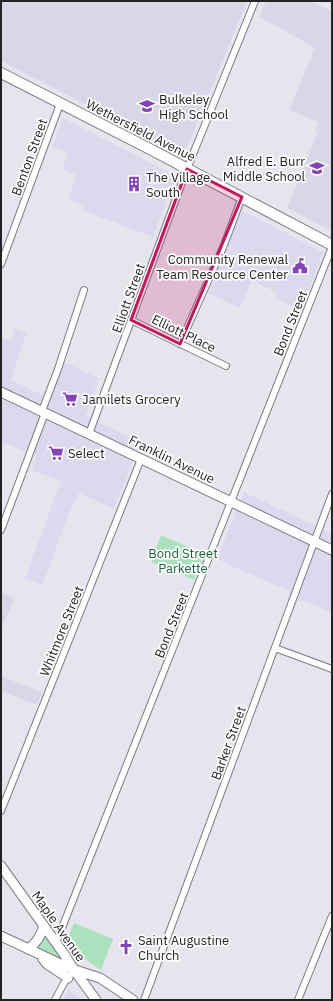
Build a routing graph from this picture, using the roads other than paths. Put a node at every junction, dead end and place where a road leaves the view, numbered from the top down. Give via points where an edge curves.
1 (256, 1) edge
2 (1, 73) edge
3 (60, 104) junction
4 (187, 169) junction
5 (242, 198) junction
6 (332, 246) edge
7 (1, 264) edge
8 (84, 290) dead end
9 (131, 320) junction
10 (180, 344) junction
11 (226, 366) dead end
12 (1, 392) edge
13 (43, 412) junction
14 (89, 434) junction
15 (141, 459) junction
16 (332, 494) edge
17 (231, 502) junction
18 (1, 530) edge
19 (314, 542) junction
20 (332, 550) edge
21 (275, 648) junction
22 (332, 669) edge
23 (1, 811) edge
24 (1, 866) edge
25 (332, 916) edge
26 (44, 926) junction
27 (1, 936) edge
28 (56, 943) junction
29 (28, 949) junction
30 (40, 955) junction
31 (74, 970) junction
32 (68, 978) junction
33 (55, 1000) edge
34 (96, 1000) edge
35 (133, 1000) edge
36 (144, 1000) edge
37 (298, 1000) edge

1 - 4 street, Elliott Street
2 - 3 main road, Wethersfield Avenue
3 - 4 main road, Wethersfield Avenue
3 - 7 street, Benton Street
4 - 5 main road, Wethersfield Avenue
4 - 9 street, Elliott Street
5 - 6 main road, Wethersfield Avenue
5 - 10 street
6 - 17 street, Bond Street
8 - 13 street
9 - 10 street, Elliott Place
9 - 14 street, Elliott Street
10 - 11 street, Elliott Place
12 - 13 main road, Franklin Avenue
13 - 14 main road, Franklin Avenue
13 - 18 street
14 - 15 main road, Franklin Avenue
15 - 17 main road, Franklin Avenue
15 - 23 street, Whitmore Street
16 - 19 street, Barker Street
17 - 19 main road, Franklin Avenue
17 - 28 street, Bond Street
19 - 20 main road, Franklin Avenue
19 - 21 street, Barker Street
21 - 22 street
21 - 36 street, Barker Street
24 - 26 main road, Maple Avenue
25 - 37 street
26 - 28 main road, Maple Avenue
26 - 29 main road via 42,935
27 - 29 main road
28 - 31 main road, Maple Avenue
29 - 30 main road
30 - 31 main road
30 - 32 main road via 47,964
31 - 32 street
31 - 34 main road, Maple Avenue
31 - 35 main road via 100,978
32 - 33 street

